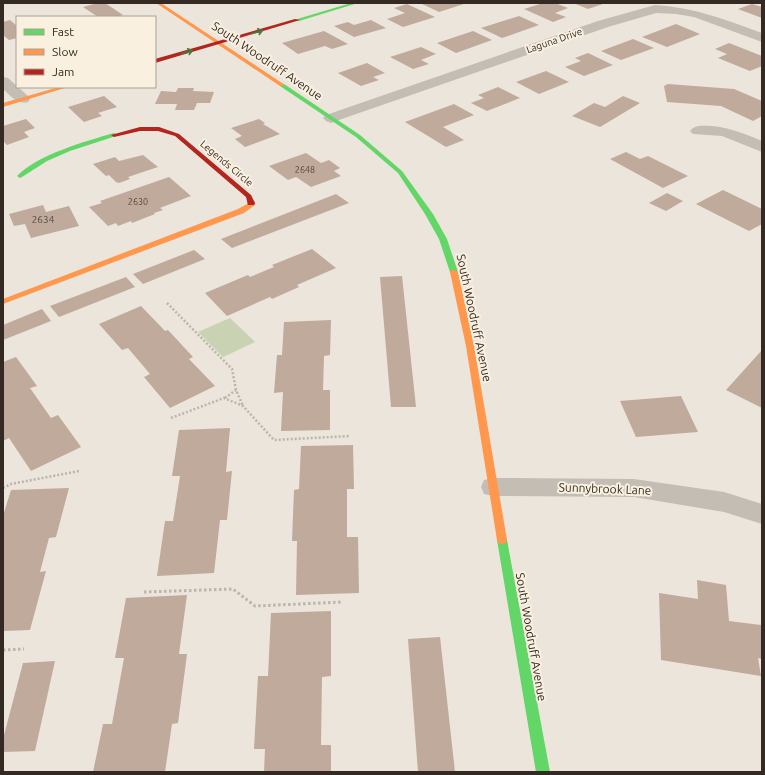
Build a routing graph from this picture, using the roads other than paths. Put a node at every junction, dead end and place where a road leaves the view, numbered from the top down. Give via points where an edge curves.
1 (158, 3) edge
2 (356, 3) edge
3 (216, 30) dead end
4 (203, 33) junction
5 (190, 37) dead end
6 (762, 38) edge
7 (219, 43) junction
8 (156, 61) edge
9 (8, 85) edge
10 (62, 88) edge
11 (23, 99) junction
12 (3, 105) edge
13 (331, 118) junction
14 (698, 131) dead end
15 (762, 147) edge
16 (20, 176) dead end
17 (3, 302) edge
18 (493, 487) junction
19 (762, 514) edge
20 (543, 772) edge

1 - 4 main road, South Woodruff Avenue
7 -> 2 main road
3 - 4 main road
4 - 5 main road
4 - 7 main road, South Woodruff Avenue
6 - 13 street, Laguna Drive via 696,14 676,10 655,10 603,24
8 -> 7 main road
7 - 13 main road, South Woodruff Avenue
9 - 11 street
10 - 11 main road
11 - 12 main road
13 - 18 main road, South Woodruff Avenue via 358,136 400,172 429,214 443,240 453,269 470,346
14 - 15 street via 710,129 729,133
16 - 17 main road, Legends Circle via 45,160 109,136 140,129 159,129 177,135 249,196 251,204 241,211
18 - 19 street, Sunnybrook Lane via 634,488 724,502
18 - 20 main road, South Woodruff Avenue

